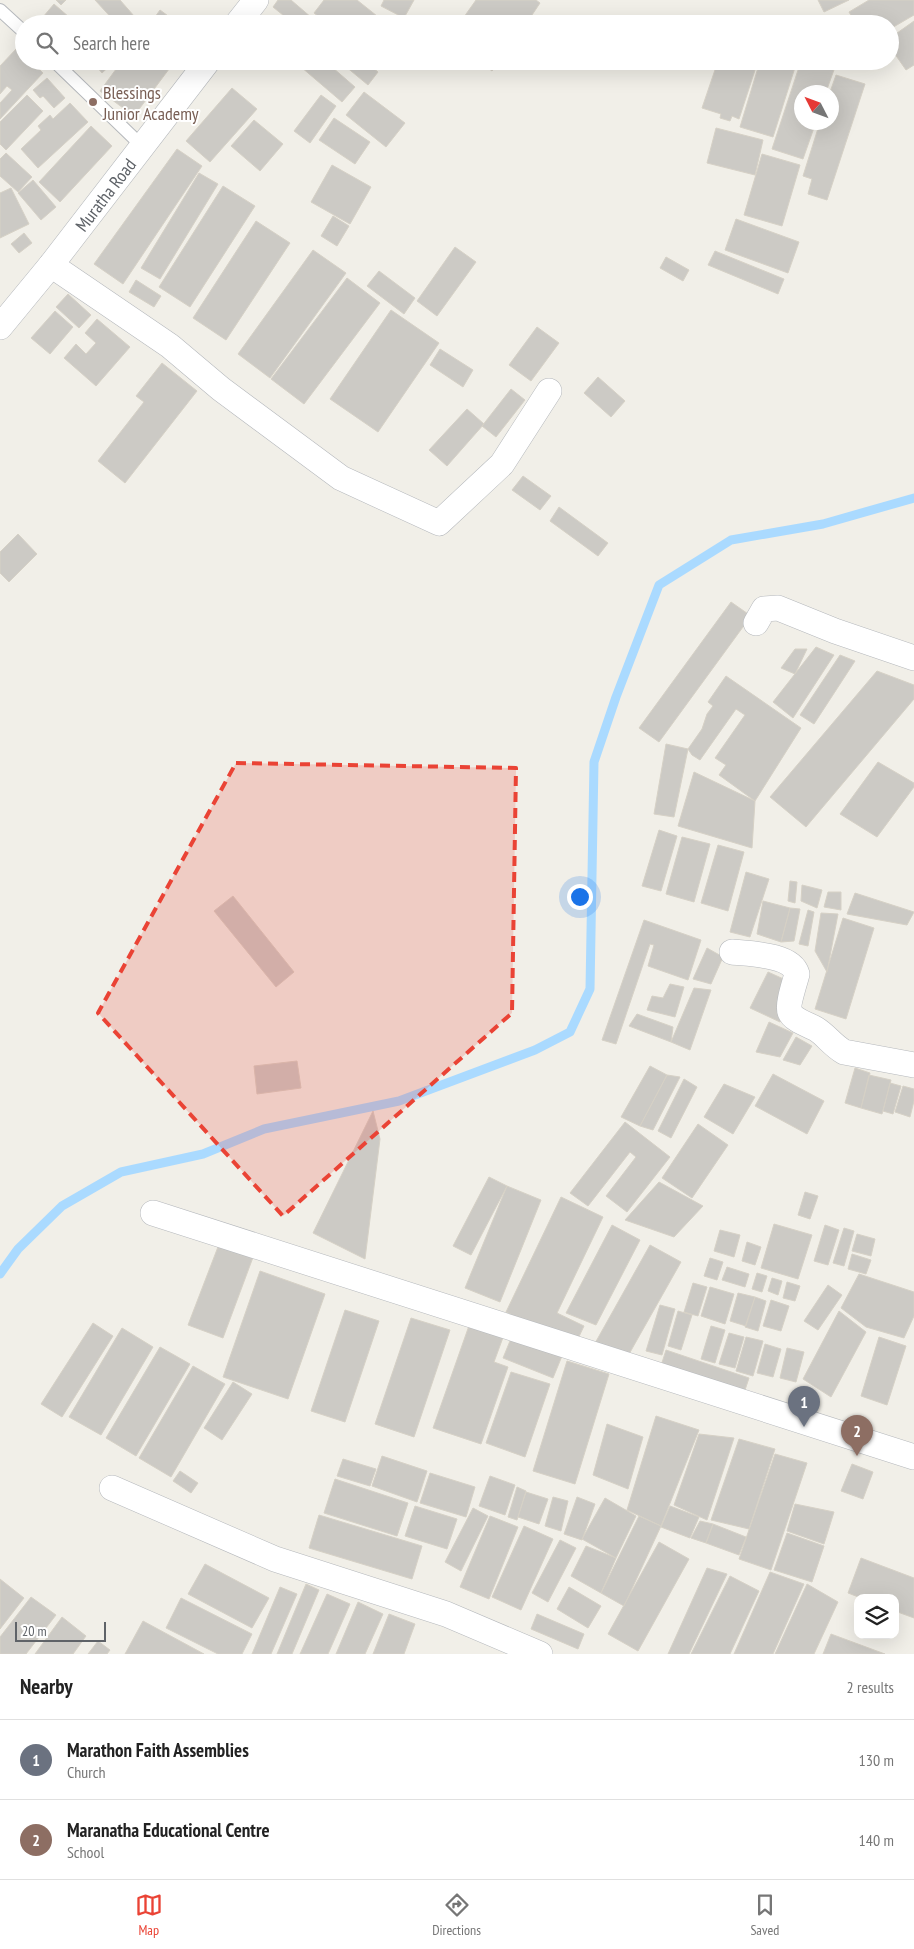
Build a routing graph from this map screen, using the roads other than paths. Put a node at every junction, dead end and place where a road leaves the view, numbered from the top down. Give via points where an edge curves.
1 (256, 0) edge
2 (0, 10) edge
3 (244, 15) edge
4 (15, 24) edge
5 (63, 70) edge
6 (201, 70) edge
7 (142, 146) junction
8 (51, 266) junction
9 (0, 327) edge
10 (549, 391) dead end
11 (756, 623) dead end
12 (914, 658) edge
13 (732, 952) dead end
14 (914, 1065) edge
15 (153, 1213) dead end
16 (914, 1457) edge
17 (112, 1488) dead end
18 (540, 1654) edge

1 - 3 street
2 - 4 lane
5 - 7 lane
6 - 7 street, Muratha Road
7 - 8 street, Muratha Road
8 - 9 street, Muratha Road
8 - 10 street via 170,346 220,389 341,478 439,523 502,464
11 - 12 street via 764,609 778,608
13 - 14 street via 782,959 791,964 797,974 790,1012 793,1017 819,1031 833,1046 844,1052
15 - 16 street
17 - 18 street via 275,1559 446,1614

